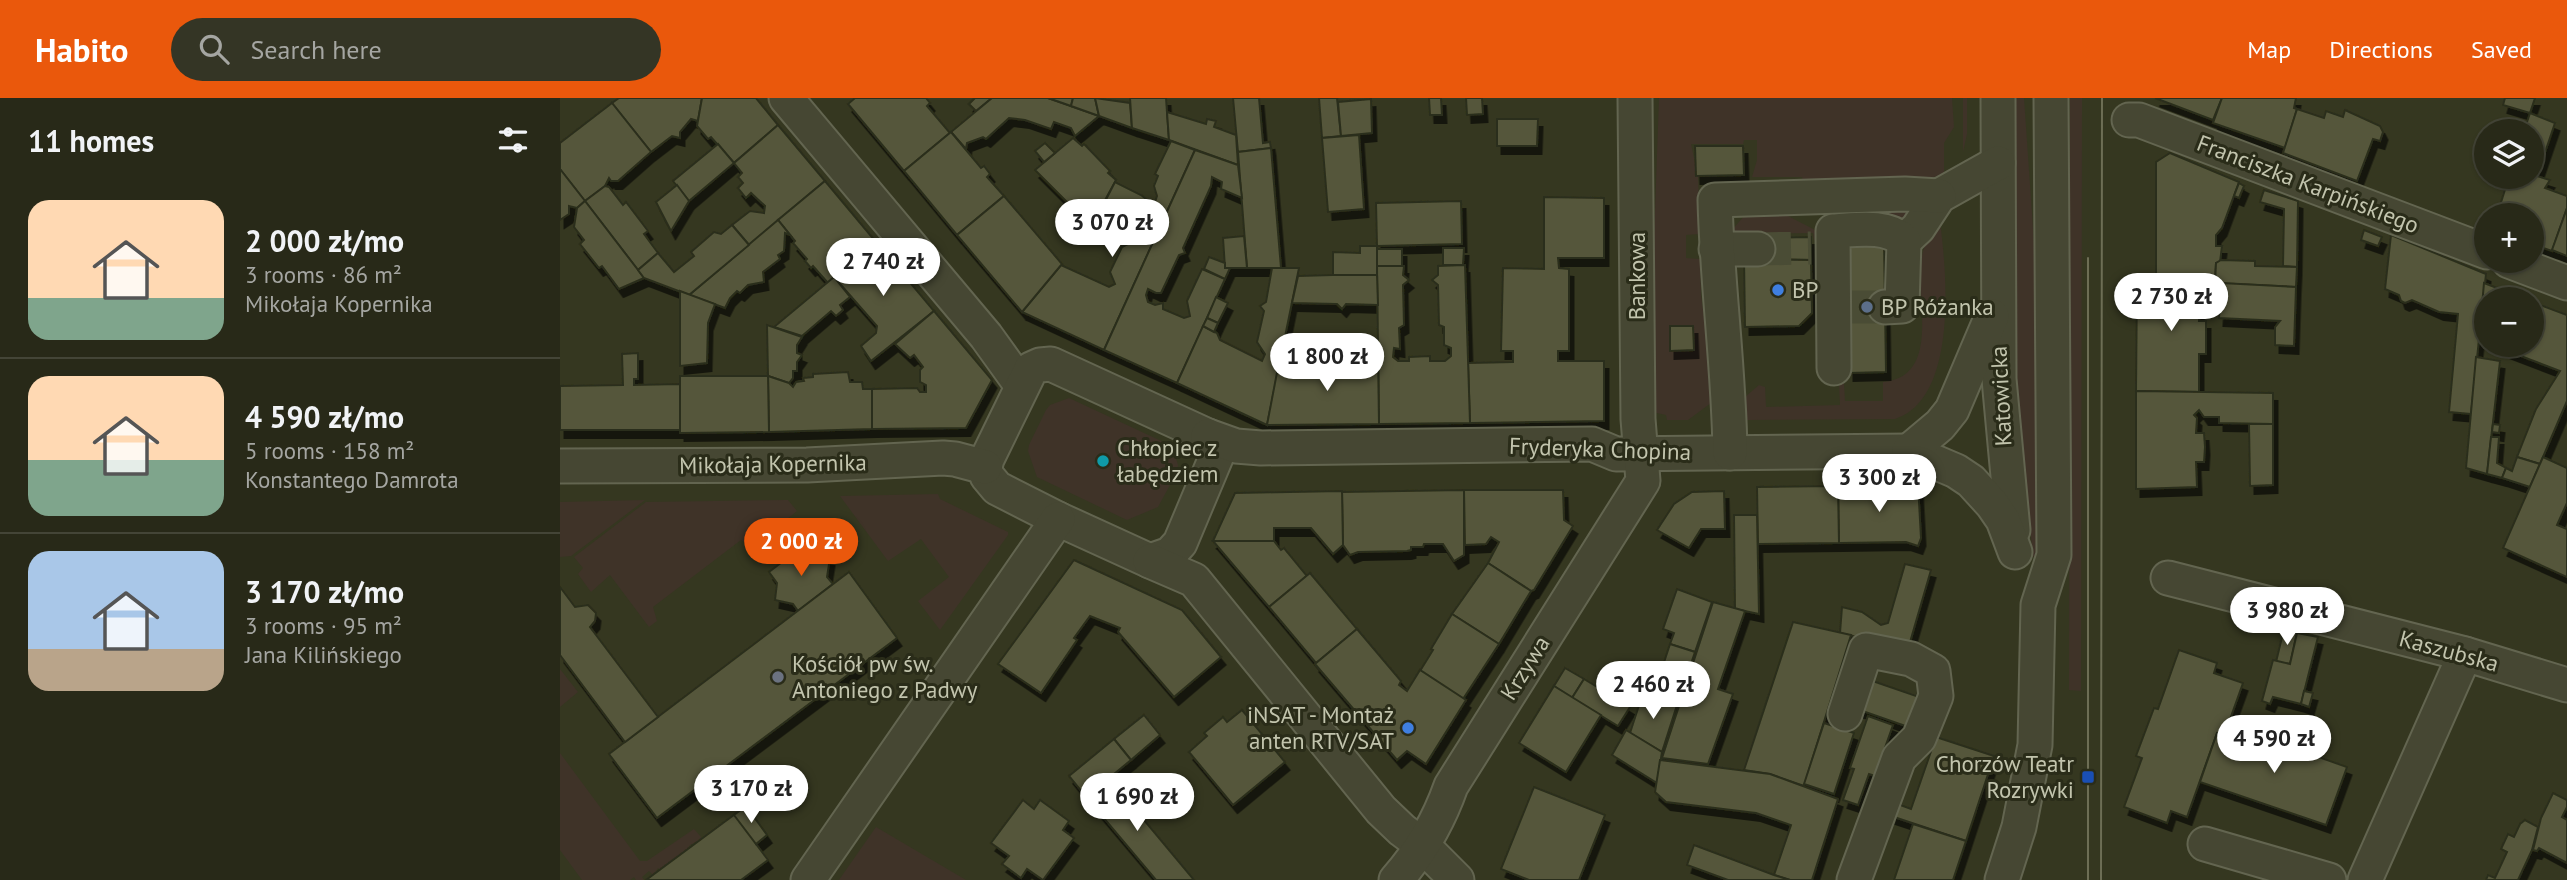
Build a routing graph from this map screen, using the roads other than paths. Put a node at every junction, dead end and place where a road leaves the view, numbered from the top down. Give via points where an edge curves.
1 (786, 98) edge
2 (1636, 98) edge
3 (1998, 98) edge
4 (2051, 98) edge
5 (2129, 120) dead end
6 (1998, 163) junction
7 (1939, 196) junction
8 (1800, 198) junction
9 (1904, 241) junction
10 (1825, 242) junction
11 (2474, 247) edge
12 (1716, 249) junction
13 (1758, 249) tunnel mouth
14 (2541, 273) edge
15 (2567, 283) edge
16 (1999, 300) junction
17 (1885, 307) dead end
18 (1834, 369) dead end
19 (1022, 386) junction
20 (1208, 436) junction
21 (1909, 451) junction
22 (1730, 453) junction
23 (1642, 454) junction
24 (560, 467) edge
25 (985, 467) junction
26 (1058, 519) junction
27 (2015, 552) junction
28 (1150, 561) junction
29 (2168, 578) dead end
30 (2038, 605) junction
31 (2465, 654) junction
32 (2567, 685) edge
33 (1845, 714) dead end
34 (2205, 844) dead end
35 (1422, 845) junction
36 (808, 880) edge
37 (1396, 880) edge
38 (1457, 880) edge
39 (1854, 880) edge
40 (2002, 880) edge
41 (2329, 880) edge
42 (2364, 880) edge

1 - 19 street via 986,336
2 - 23 street, Bankowa
3 - 6 street, Katowicka
4 - 30 street, Katowicka via 2054,555
5 - 11 street, Franciszka Karpińskiego
6 - 7 street
6 - 16 street, Katowicka
7 - 8 street
7 - 9 street
8 - 10 street
8 - 12 street via 1714,200
9 - 10 street via 1884,230
9 - 17 street via 1902,306
10 - 18 street via 1841,307
12 - 13 street
12 - 22 street via 1730,400
14 - 15 street
16 - 21 street via 1952,410
16 - 27 street, Katowicka via 2002,430
19 - 20 street, Fryderyka Chopina via 1031,369 1051,364
19 - 25 street
20 - 23 street, Fryderyka Chopina via 1236,446 1261,448 1592,444 1616,454
20 - 28 street via 1217,455 1180,543 1170,554
21 - 22 street, Fryderyka Chopina
21 - 27 street via 1970,481 2003,520
22 - 23 street, Fryderyka Chopina
23 - 35 street, Krzywa via 1643,481 1451,786
24 - 25 street, Mikołaja Kopernika via 807,466 943,458
25 - 26 street via 997,488
26 - 28 street
26 - 36 street
27 - 30 street, Katowicka
28 - 35 street via 1194,580 1381,810
29 - 31 street, Kaszubska
30 - 40 street, Katowicka via 2035,746
31 - 32 street, Kaszubska
31 - 42 street
33 - 39 street via 1866,650 1911,659 1933,671 1936,696 1919,738 1899,758
34 - 41 street
35 - 37 street, Krzywa
35 - 38 street

